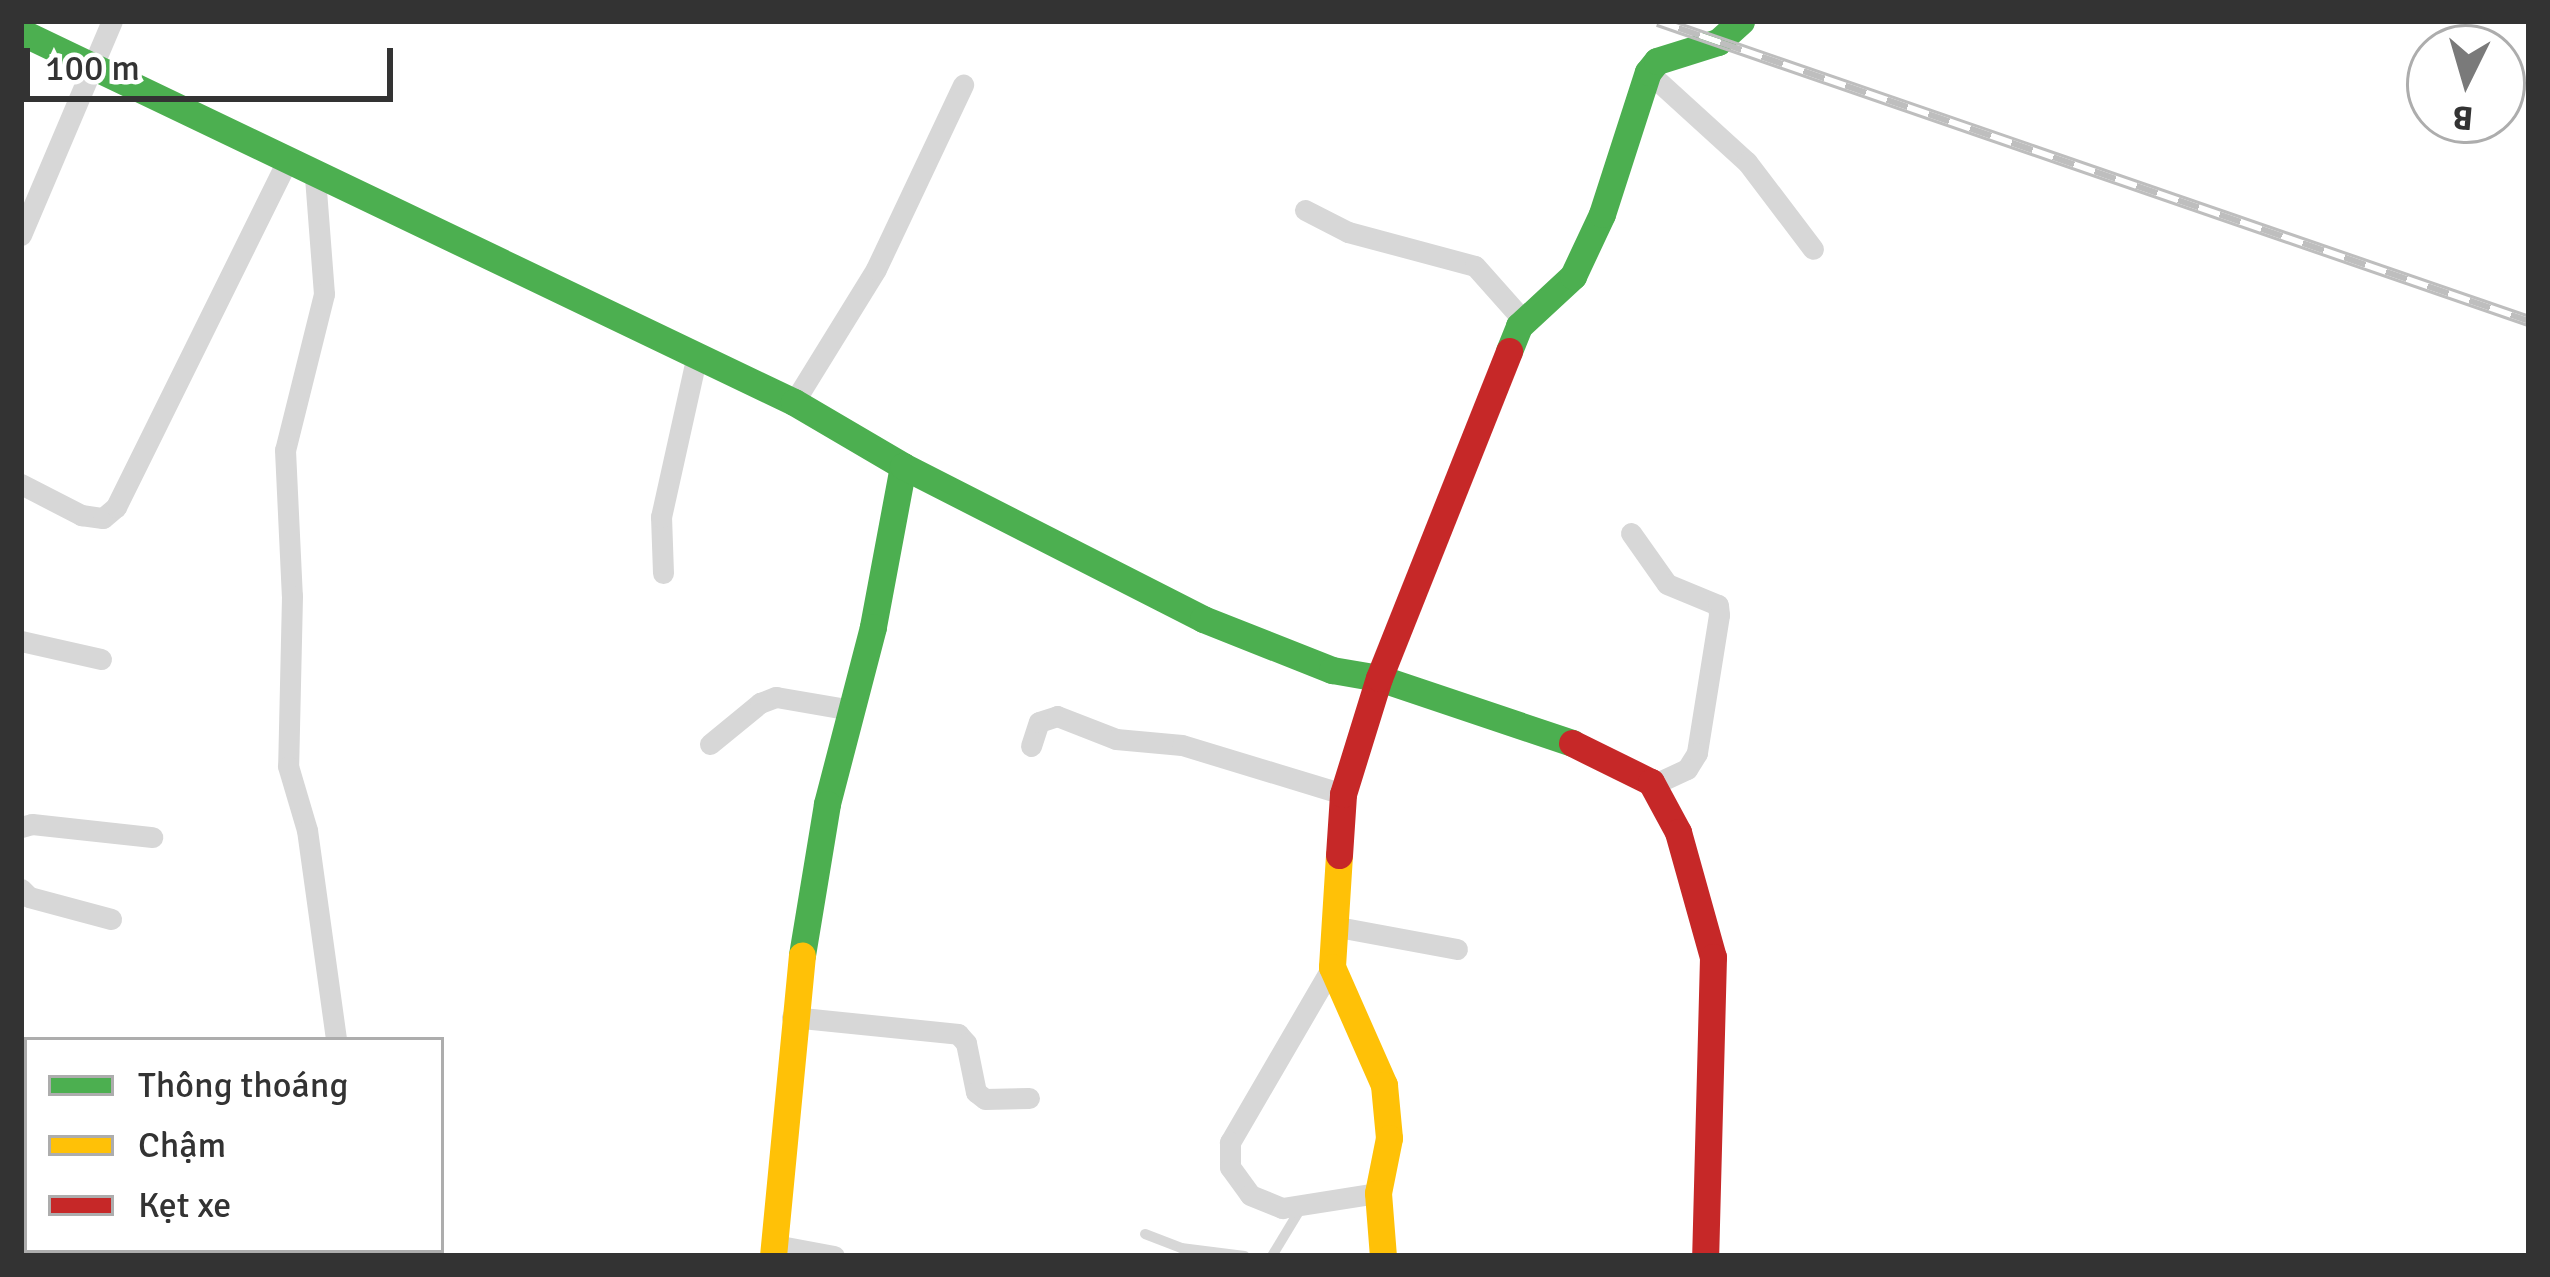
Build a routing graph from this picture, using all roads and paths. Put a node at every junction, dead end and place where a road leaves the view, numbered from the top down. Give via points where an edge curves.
1 (112, 21) edge
2 (1742, 21) edge
3 (21, 32) edge
4 (93, 68) junction
5 (1648, 72) junction
6 (962, 85) dead end
7 (286, 163) junction
8 (316, 177) junction
9 (1305, 209) dead end
10 (21, 236) edge
11 (1813, 249) dead end
12 (1523, 320) junction
13 (697, 355) junction
14 (794, 401) junction
15 (903, 466) junction
16 (21, 484) edge
17 (1631, 533) dead end
18 (663, 573) dead end
19 (21, 641) edge
20 (101, 659) dead end
21 (1379, 678) junction
22 (851, 710) junction
23 (710, 744) dead end
24 (1031, 746) dead end
25 (1653, 785) junction
26 (1343, 794) junction
27 (21, 827) edge
28 (152, 837) dead end
29 (21, 889) edge
30 (111, 920) dead end
31 (1338, 927) junction
32 (1457, 949) dead end
33 (1332, 967) junction
34 (792, 1017) junction
35 (336, 1037) edge
36 (1029, 1098) dead end
37 (1378, 1193) junction
38 (1301, 1208) junction
39 (1144, 1234) dead end
40 (774, 1251) edge
41 (834, 1256) edge
42 (1245, 1256) edge
43 (1272, 1256) edge
44 (1383, 1256) edge
45 (1705, 1256) edge

1 - 4 street
2 - 5 street via 1718,42 1657,61
3 - 4 street
4 - 7 street
4 - 10 street
5 - 11 street via 1747,162
5 - 12 street via 1573,276
6 - 14 street via 876,269
7 - 8 street
7 - 16 street via 116,507 103,518 81,515
8 - 13 street
8 - 35 street via 324,294 285,450 288,766 307,830
9 - 12 street via 1348,232 1475,266
12 - 21 street
13 - 14 street
13 - 18 street via 661,517
14 - 15 street
15 - 21 street via 1203,619 1332,670
15 - 22 street
17 - 25 street via 1666,584 1718,605 1719,615 1697,753 1688,769
19 - 20 street
21 - 25 street via 1621,761
21 - 26 street
22 - 23 street via 776,697
22 - 34 street
24 - 26 street via 1040,722 1057,716 1116,740 1182,745
25 - 45 street via 1678,832 1713,957
26 - 31 street
27 - 28 street
29 - 30 street
31 - 32 street
31 - 33 street
33 - 37 street via 1384,1085 1389,1138
33 - 38 street via 1228,1154 1250,1195
34 - 36 street via 958,1034 976,1093
34 - 40 street
37 - 38 street
37 - 44 street
38 - 43 lane
39 - 42 lane
40 - 41 street

